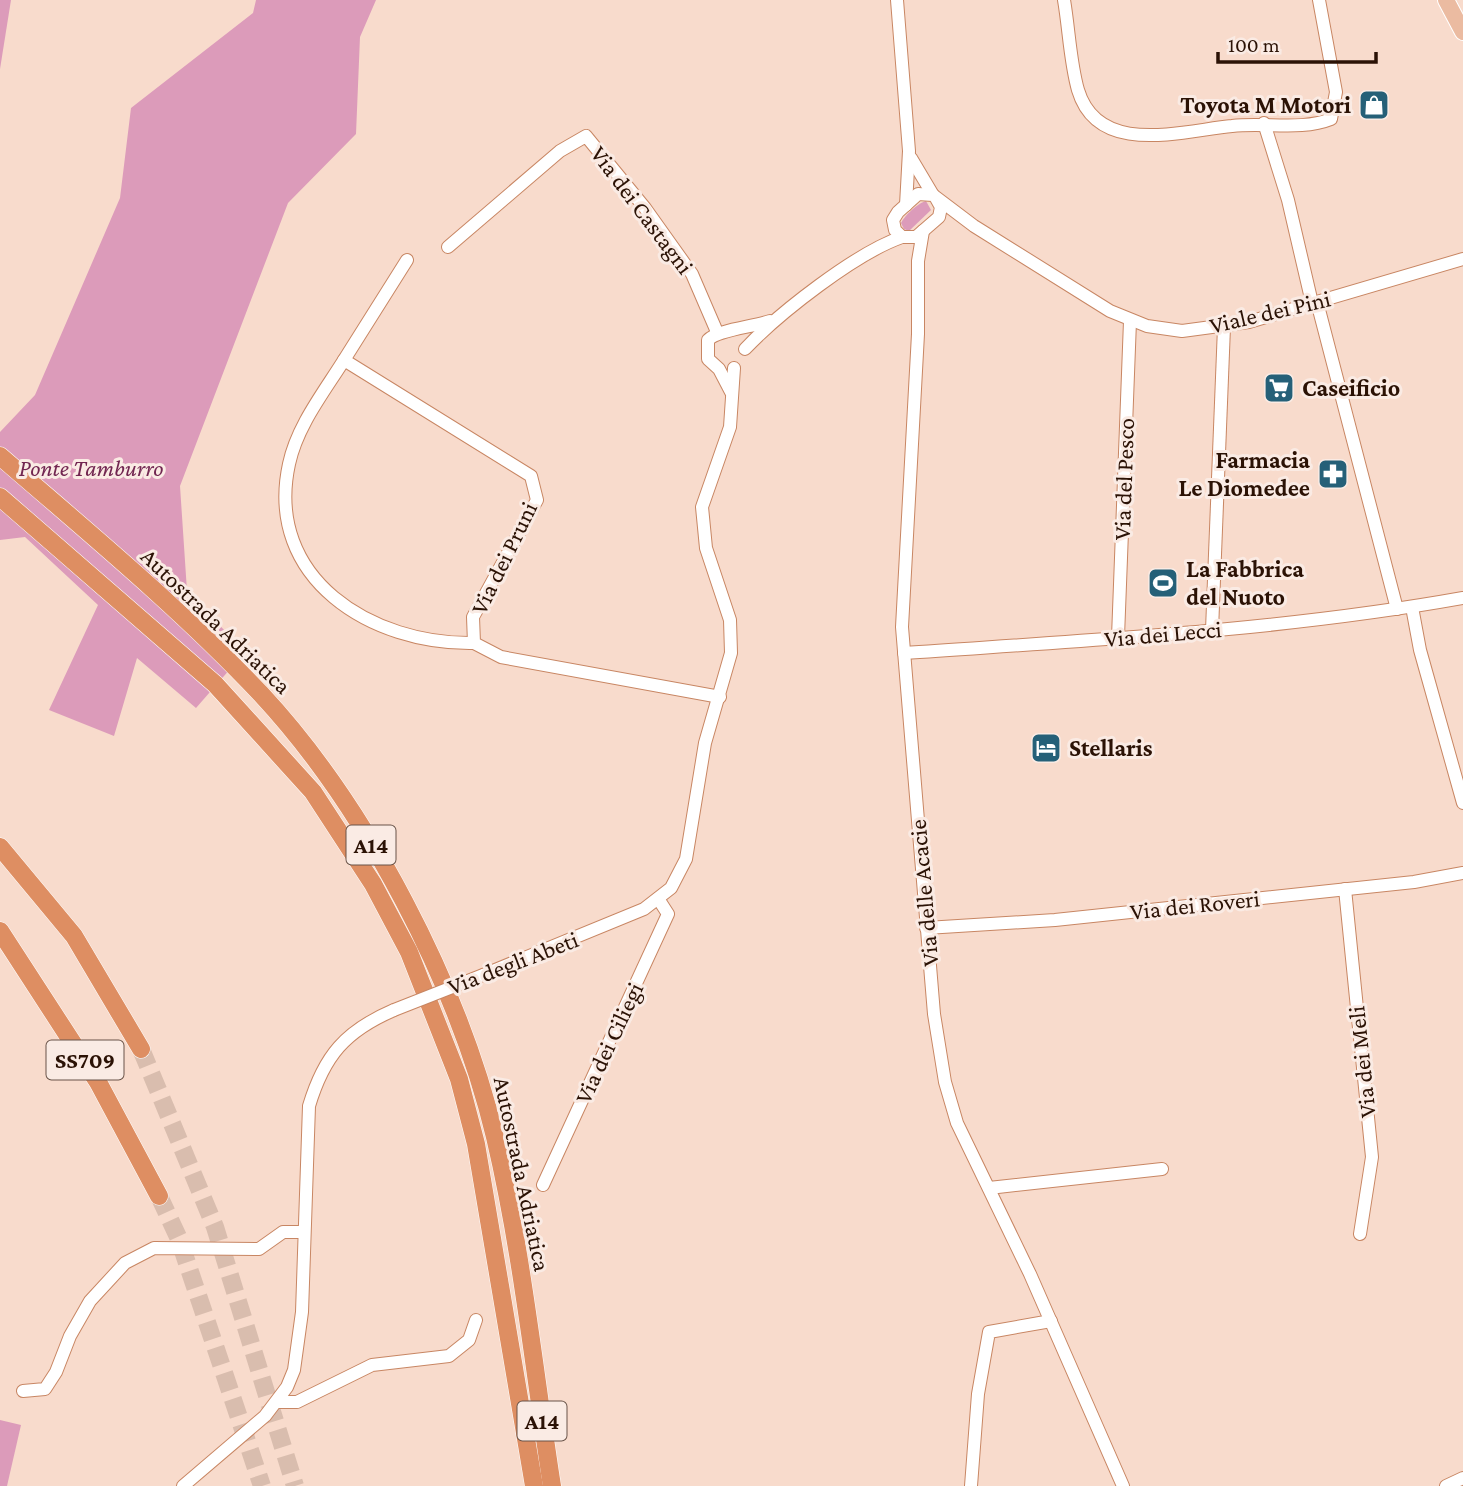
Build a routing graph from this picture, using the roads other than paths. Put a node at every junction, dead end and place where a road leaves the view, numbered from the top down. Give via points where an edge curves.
1 (897, 0) edge
2 (1064, 0) edge
3 (1319, 0) edge
4 (1446, 0) edge
5 (1463, 33) edge
6 (1264, 123) junction
7 (909, 151) junction
8 (934, 197) junction
9 (906, 205) junction
10 (935, 221) junction
11 (893, 225) junction
12 (974, 226) junction
13 (923, 230) junction
14 (904, 238) junction
15 (878, 246) junction
16 (448, 247) dead end
17 (1463, 259) edge
18 (407, 260) dead end
19 (918, 261) junction
20 (1315, 303) junction
21 (774, 319) junction
22 (1130, 321) junction
23 (1224, 327) junction
24 (732, 331) junction
25 (716, 332) junction
26 (745, 349) junction
27 (344, 360) junction
28 (734, 368) junction
29 (719, 369) junction
30 (731, 392) junction
31 (0, 456) edge
32 (0, 497) edge
33 (1463, 598) edge
34 (1412, 607) junction
35 (1397, 608) junction
36 (1212, 630) junction
37 (1118, 637) junction
38 (474, 643) junction
39 (904, 653) junction
40 (720, 697) junction
41 (1463, 803) edge
42 (0, 847) edge
43 (1463, 873) edge
44 (1345, 889) junction
45 (659, 900) junction
46 (926, 928) junction
47 (0, 931) edge
48 (141, 1049) tunnel mouth
49 (1162, 1169) dead end
50 (542, 1185) dead end
51 (989, 1188) junction
52 (159, 1196) tunnel mouth
53 (304, 1232) junction
54 (1360, 1234) dead end
55 (476, 1320) dead end
56 (1051, 1321) junction
57 (532, 1356) junction
58 (23, 1391) dead end
59 (277, 1402) junction
60 (1463, 1478) edge
61 (183, 1486) edge
62 (534, 1486) edge
63 (552, 1486) edge
64 (561, 1486) edge
65 (971, 1486) edge
66 (1123, 1486) edge
67 (1446, 1486) edge

1 - 7 street
2 - 6 street via 1078,91 1099,122 1133,136
3 - 6 street via 1336,92 1331,119 1312,127
4 - 5 main road
6 - 20 street
7 - 8 street
7 - 9 street
8 - 9 street via 918,194
8 - 10 street via 941,207
8 - 12 street, Viale dei Pini
9 - 11 street
10 - 12 street, Viale dei Pini
10 - 13 street
11 - 14 street
11 - 15 street, Via degli Abeti
12 - 22 street, Viale dei Pini
13 - 14 street via 916,237
13 - 19 street, Via delle Acacie
14 - 15 street, Via degli Abeti
14 - 19 street, Via delle Acacie
15 - 21 street, Via degli Abeti
16 - 25 street, Via dei Castagni via 560,151 586,136 646,208 692,274
17 - 20 street, Viale dei Pini
18 - 27 street
19 - 39 street, Via delle Acacie via 918,334 902,579
20 - 23 street, Viale dei Pini
20 - 35 street
21 - 24 street, Via degli Abeti
21 - 26 street, Via degli Abeti
22 - 23 street, Viale dei Pini via 1182,331
22 - 37 street, Via del Pesco
23 - 36 street
24 - 25 street, Via degli Abeti
24 - 26 street
25 - 29 street, Via degli Abeti via 706,351
26 - 28 street, Via degli Abeti
27 - 38 street, Via dei Pruni via 531,476 537,500 473,617
27 - 38 street via 307,419 289,461 288,516 295,542 328,595 354,615 408,635
28 - 29 street
28 - 30 street, Via degli Abeti
29 - 30 street, Via degli Abeti
30 - 40 street, Via degli Abeti via 730,428 702,507 703,535 732,637
31 - 57 highway, Autostrada Adriatica / A14 via 263,696 321,767 366,838 416,925 456,1013 476,1072 497,1149
32 - 62 highway, Autostrada Adriatica / A14 via 215,684 313,792 373,884 413,963 459,1079 476,1144
33 - 34 street, Via dei Lecci
34 - 35 street, Via dei Lecci
34 - 41 street
35 - 36 street, Via dei Lecci
36 - 37 street, Via dei Lecci
37 - 39 street, Via dei Lecci
38 - 40 street, Via dei Pruni via 501,657
39 - 46 street, Via delle Acacie
40 - 45 street, Via degli Abeti via 705,744 686,859
42 - 48 highway, SS709 via 74,936
43 - 44 street, Via dei Roveri
44 - 46 street, Via dei Roveri via 1055,920
44 - 54 street, Via dei Meli via 1372,1157
45 - 50 street, Via dei Ciliegi via 667,914
45 - 53 street, Via degli Abeti, bridge via 577,939 394,1010 360,1027 336,1048 318,1074 309,1106
46 - 51 street, Via delle Acacie via 945,1082 957,1123
47 - 52 highway, SS709 via 98,1082
49 - 51 street
51 - 56 street, Via delle Acacie
53 - 58 street via 283,1232 260,1249 154,1248 125,1263 90,1301 45,1389
53 - 59 street, Via degli Abeti via 298,1352
55 - 59 street via 469,1340 449,1356 372,1365 297,1402
56 - 65 street via 989,1332 978,1394
56 - 66 street, Via delle Acacie
57 - 63 highway, Autostrada Adriatica / A14
57 - 64 highway
59 - 61 street, Via degli Abeti
60 - 67 street

